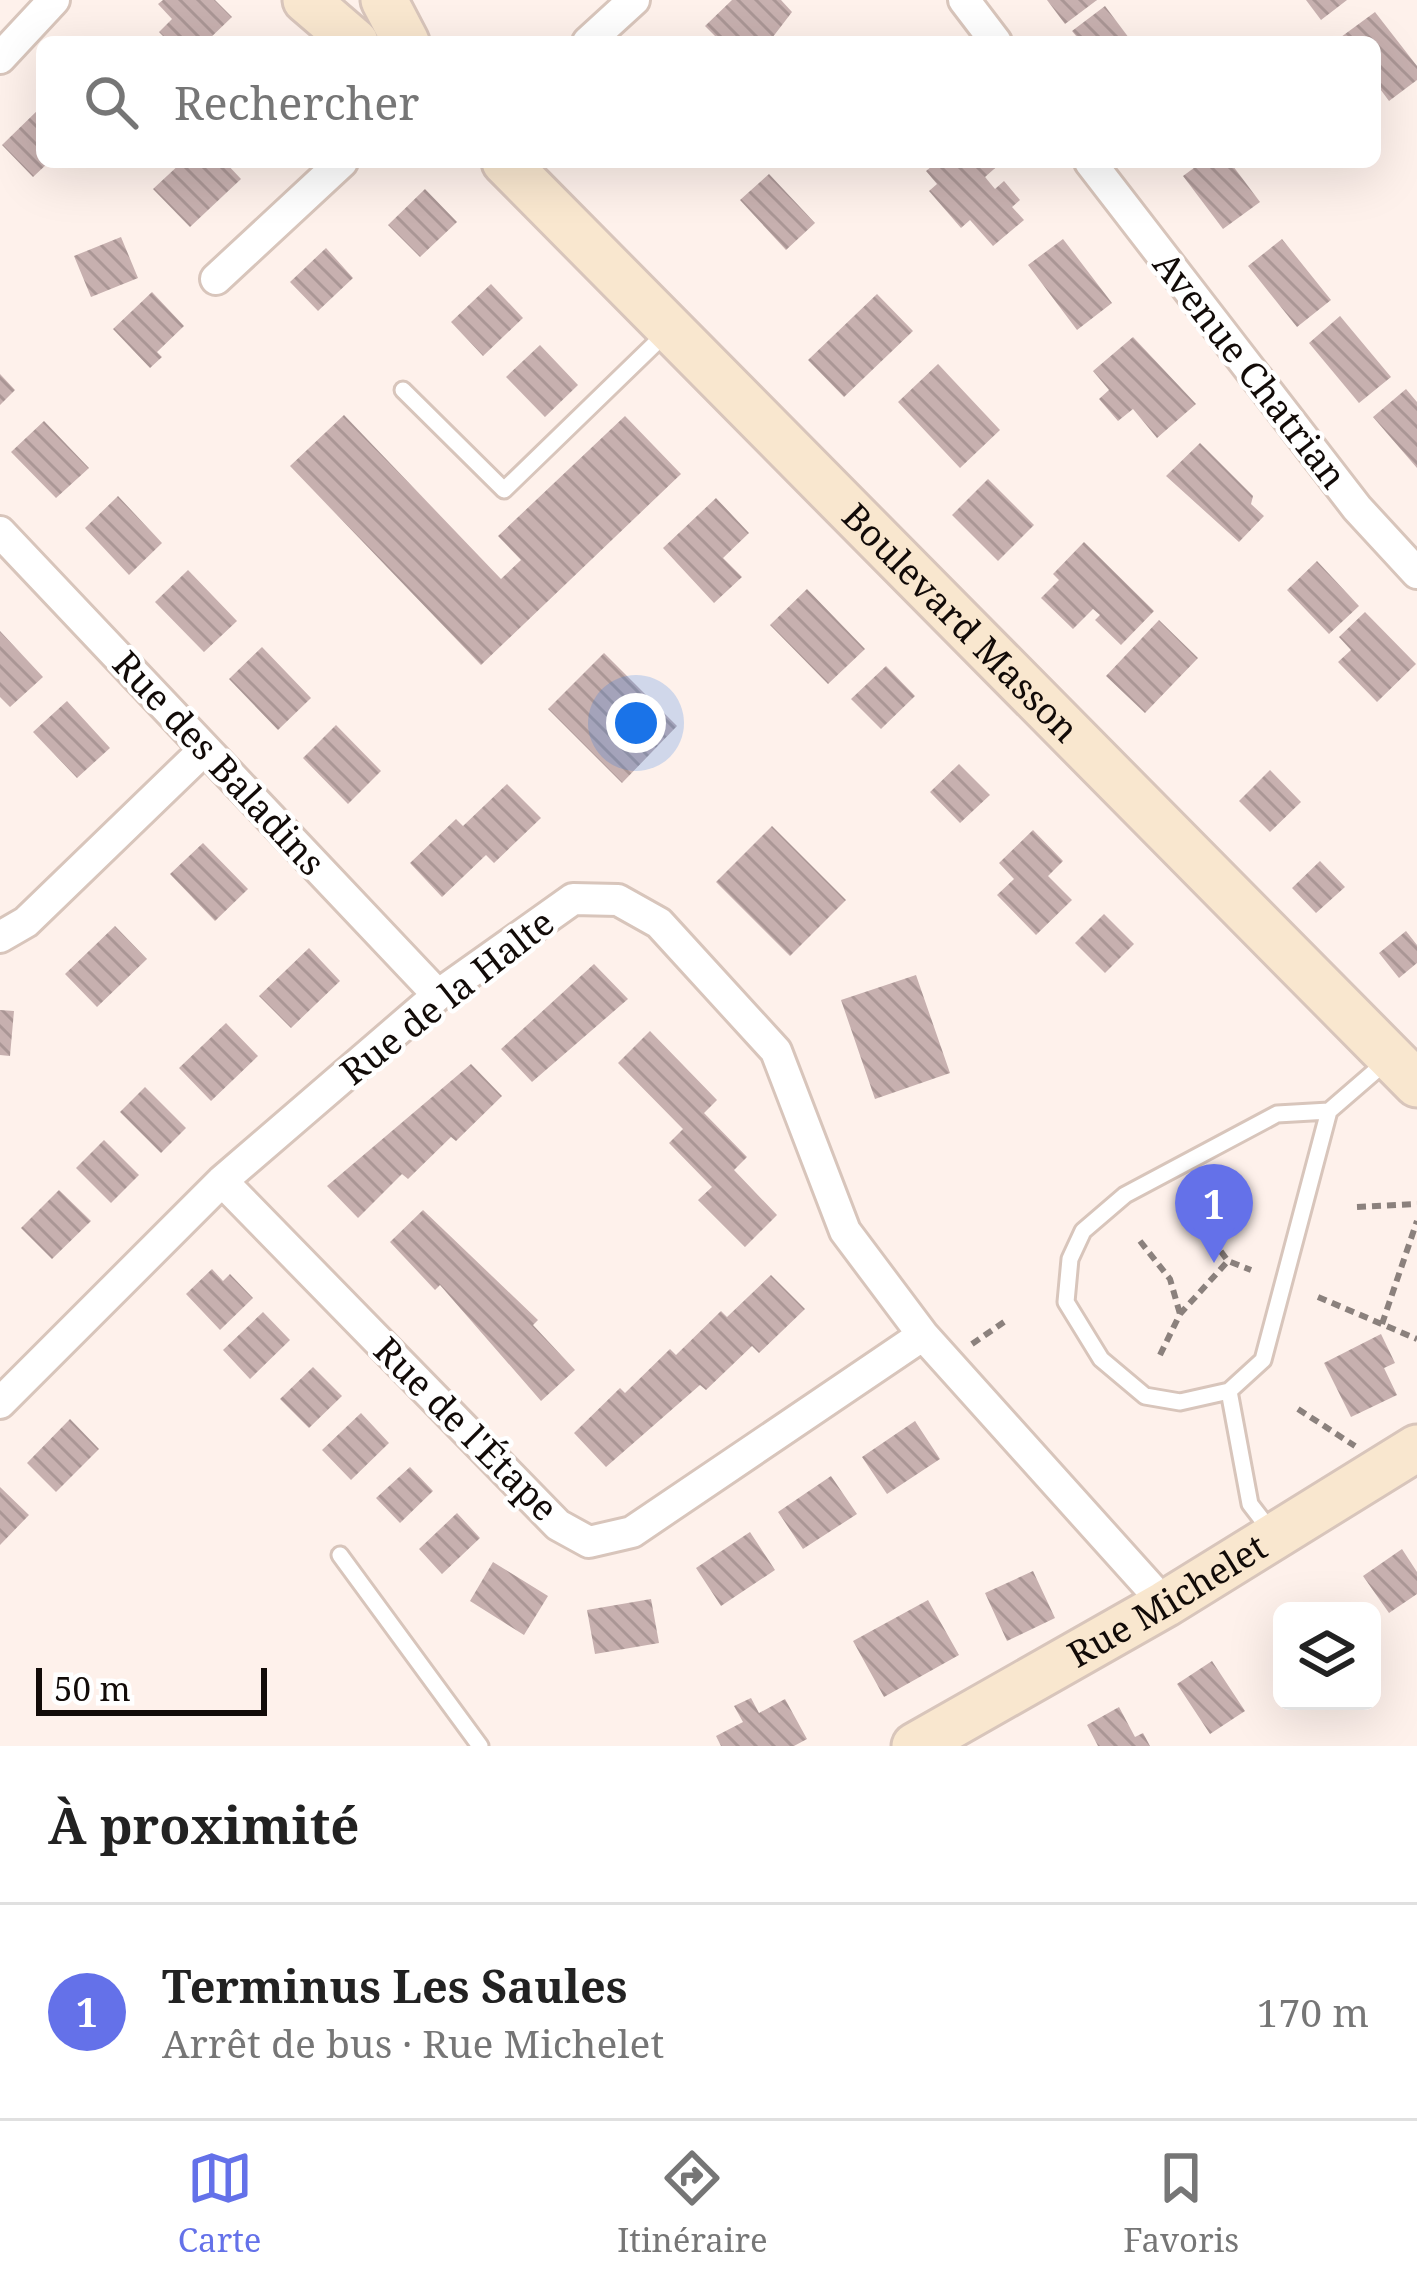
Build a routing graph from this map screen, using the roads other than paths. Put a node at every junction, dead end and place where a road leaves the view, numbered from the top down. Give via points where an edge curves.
1 (53, 0) edge
2 (306, 0) edge
3 (384, 0) edge
4 (634, 0) edge
5 (964, 0) edge
6 (348, 36) edge
7 (403, 36) edge
8 (595, 36) edge
9 (991, 36) edge
10 (0, 58) edge
11 (336, 168) edge
12 (511, 168) edge
13 (1095, 168) edge
14 (216, 279) dead end
15 (668, 331) junction
16 (403, 390) dead end
17 (0, 532) edge
18 (1417, 574) edge
19 (205, 748) junction
20 (0, 937) edge
21 (437, 995) junction
22 (1408, 1061) edge
23 (1329, 1112) junction
24 (222, 1181) junction
25 (923, 1335) junction
26 (1229, 1391) junction
27 (0, 1403) edge
28 (1417, 1448) edge
29 (1273, 1535) junction
30 (340, 1555) dead end
31 (1165, 1604) junction
32 (480, 1746) edge
33 (915, 1746) edge

1 - 10 street
2 - 6 main road
3 - 7 main road
4 - 8 street
5 - 9 street
11 - 14 street
12 - 15 main road, Boulevard Masson
13 - 18 street, Avenue Chatrian via 1327,472
15 - 16 lane via 504,490
15 - 22 main road, Boulevard Masson
17 - 19 street, Rue des Baladins
19 - 20 street via 26,922
19 - 21 street, Rue des Baladins
21 - 24 street, Rue de la Halte
21 - 25 street, Rue de la Halte via 573,899 618,900 659,923 776,1051 845,1232
22 - 23 lane
23 - 26 lane via 1268,1349
23 - 26 lane via 1277,1114 1180,1165 1104,1210 1073,1251 1064,1291 1071,1316 1122,1378 1162,1402
24 - 25 street, Rue de l'Étape via 558,1525 589,1542 632,1532
24 - 27 street, Rue de la Halte
25 - 31 street, Rue de la Halte
26 - 29 lane via 1250,1504
28 - 29 main road, Rue Michelet
29 - 31 main road, Rue Michelet
30 - 32 lane
31 - 33 main road, Rue Michelet

